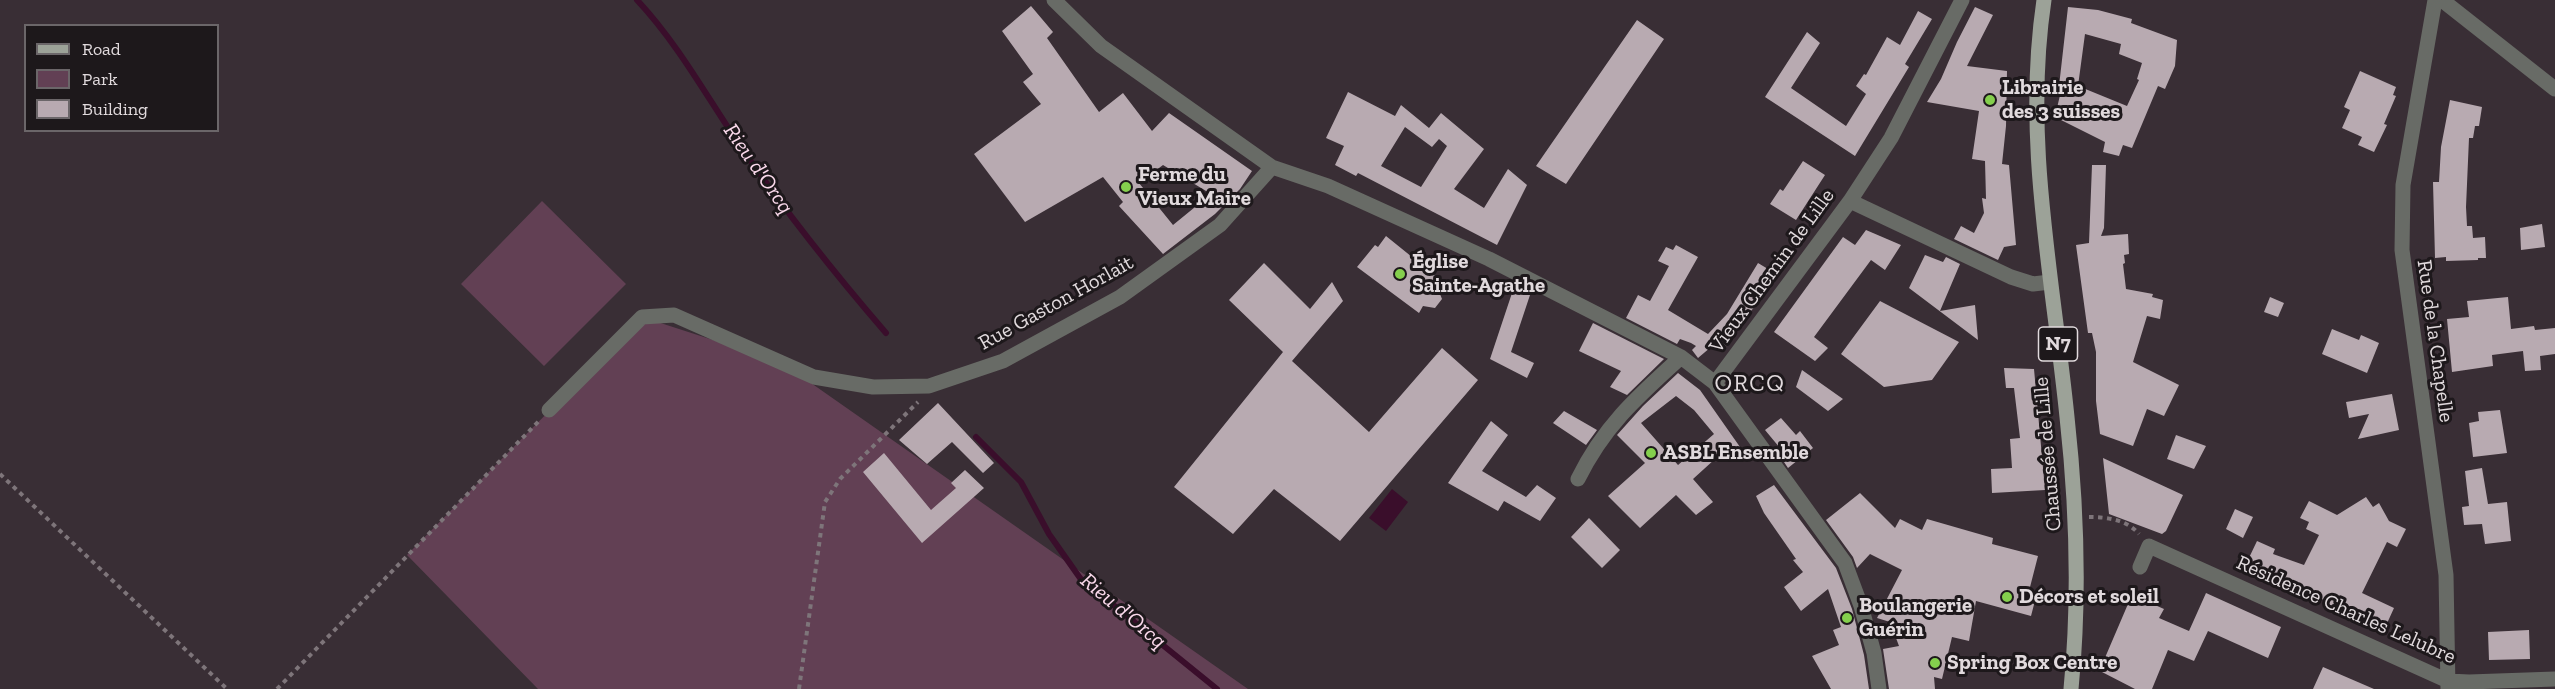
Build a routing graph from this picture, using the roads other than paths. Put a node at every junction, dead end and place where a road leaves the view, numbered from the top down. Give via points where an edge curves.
1 (1054, 0) edge
2 (1962, 0) edge
3 (2044, 0) edge
4 (2435, 0) edge
5 (2442, 0) edge
6 (2555, 89) edge
7 (1272, 167) junction
8 (1850, 201) junction
9 (2050, 282) junction
10 (1681, 357) junction
11 (1715, 382) junction
12 (549, 410) road end
13 (1578, 479) dead end
14 (2140, 567) dead end
15 (2555, 679) edge
16 (2448, 685) edge
17 (1879, 689) edge
18 (2071, 689) edge

1 - 7 street via 1101,46
2 - 8 street, Vieux Chemin de Lille via 1891,138
3 - 9 main road, Chaussée de Lille / N7 via 2036,120 2038,180
4 - 16 street, Rue de la Chapelle via 2403,185 2402,250 2446,575
5 - 6 street
7 - 10 street via 1328,186 1489,259
7 - 12 street, Rue Gaston Horlait via 1220,225 1120,297 1003,361 929,386 873,387 814,376 674,315 642,317
8 - 9 street, Vieux Chemin de Lille via 2011,277 2033,284
8 - 11 street, Vieux Chemin de Lille
9 - 18 main road, Chaussée de Lille / N7 via 2077,518 2077,610
10 - 11 street
10 - 13 street via 1626,407 1589,456
11 - 17 street, Vieux Chemin de Lille via 1845,563 1864,615
14 - 16 street, Résidence Charles Lelubre via 2149,546
15 - 16 street, Résidence Charles Lelubre

